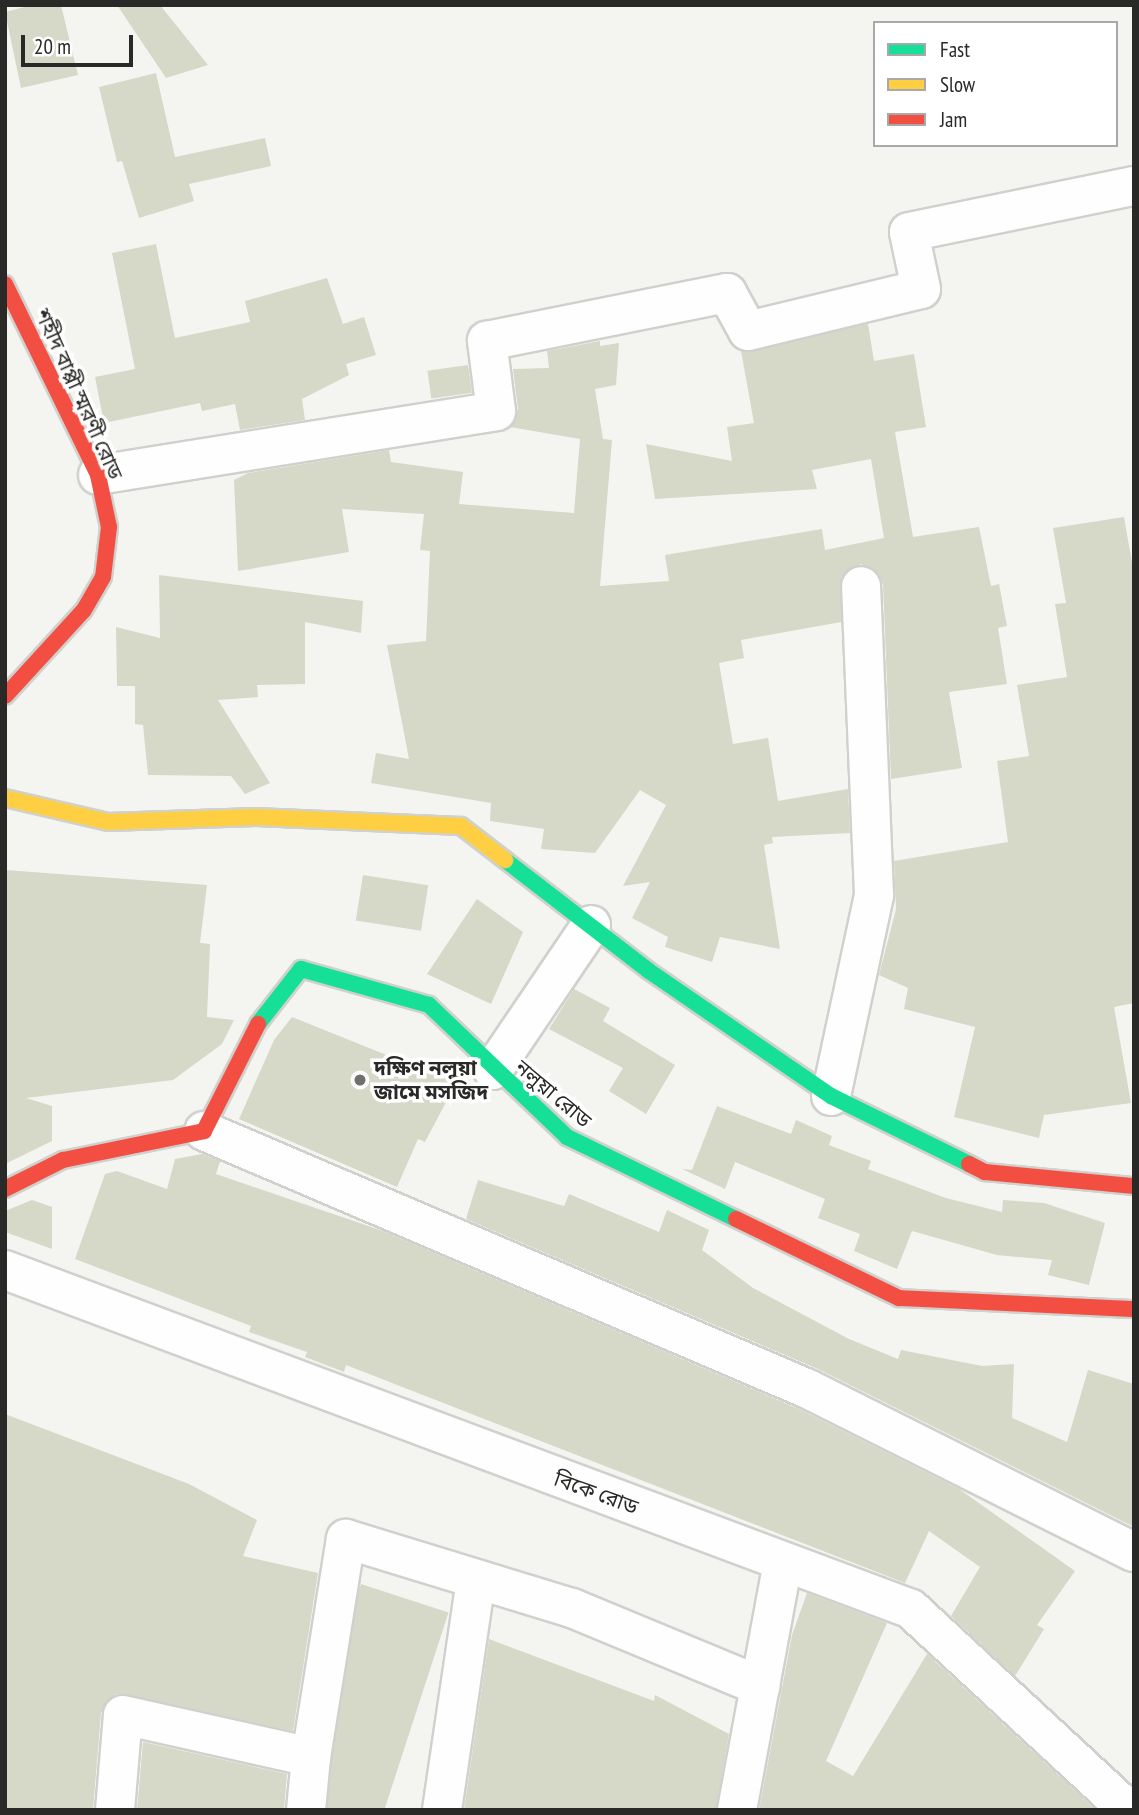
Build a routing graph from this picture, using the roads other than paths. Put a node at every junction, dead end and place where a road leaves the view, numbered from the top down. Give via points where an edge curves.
1 (1134, 186) edge
2 (5, 284) edge
3 (98, 475) junction
4 (860, 586) dead end
5 (5, 696) edge
6 (5, 798) edge
7 (591, 925) junction
8 (493, 1070) junction
9 (831, 1096) junction
10 (204, 1131) junction
11 (1134, 1186) edge
12 (5, 1189) edge
13 (5, 1270) edge
14 (1134, 1308) edge
15 (1134, 1552) edge
16 (783, 1562) junction
17 (476, 1579) junction
18 (760, 1686) junction
19 (311, 1757) junction
20 (115, 1810) edge
21 (306, 1810) edge
22 (442, 1810) edge
23 (737, 1810) edge
24 (1128, 1810) edge

1 - 3 street via 909,232 921,289 762,328 748,331 727,293 486,341 496,411
2 - 3 street, শহীদ বাপ্পী স্মরণী রোড
3 - 5 street, শহীদ বাপ্পী স্মরণী রোড via 109,527 103,577 83,611
4 - 9 street via 874,895
6 - 7 street via 108,822 256,817 461,826
7 - 8 street
7 - 9 street
8 - 10 street, নলুয়া রোড via 429,1005 301,969 251,1034
8 - 14 street, নলুয়া রোড via 567,1138 899,1298
9 - 11 street via 985,1172
10 - 12 street via 63,1160
10 - 15 street via 808,1389
13 - 16 street, বিকে রোড
16 - 18 street
16 - 24 street, বিকে রোড via 912,1609
17 - 18 street via 572,1608
17 - 19 street via 346,1539
17 - 22 street
18 - 23 street
19 - 20 street via 122,1715
19 - 21 street

